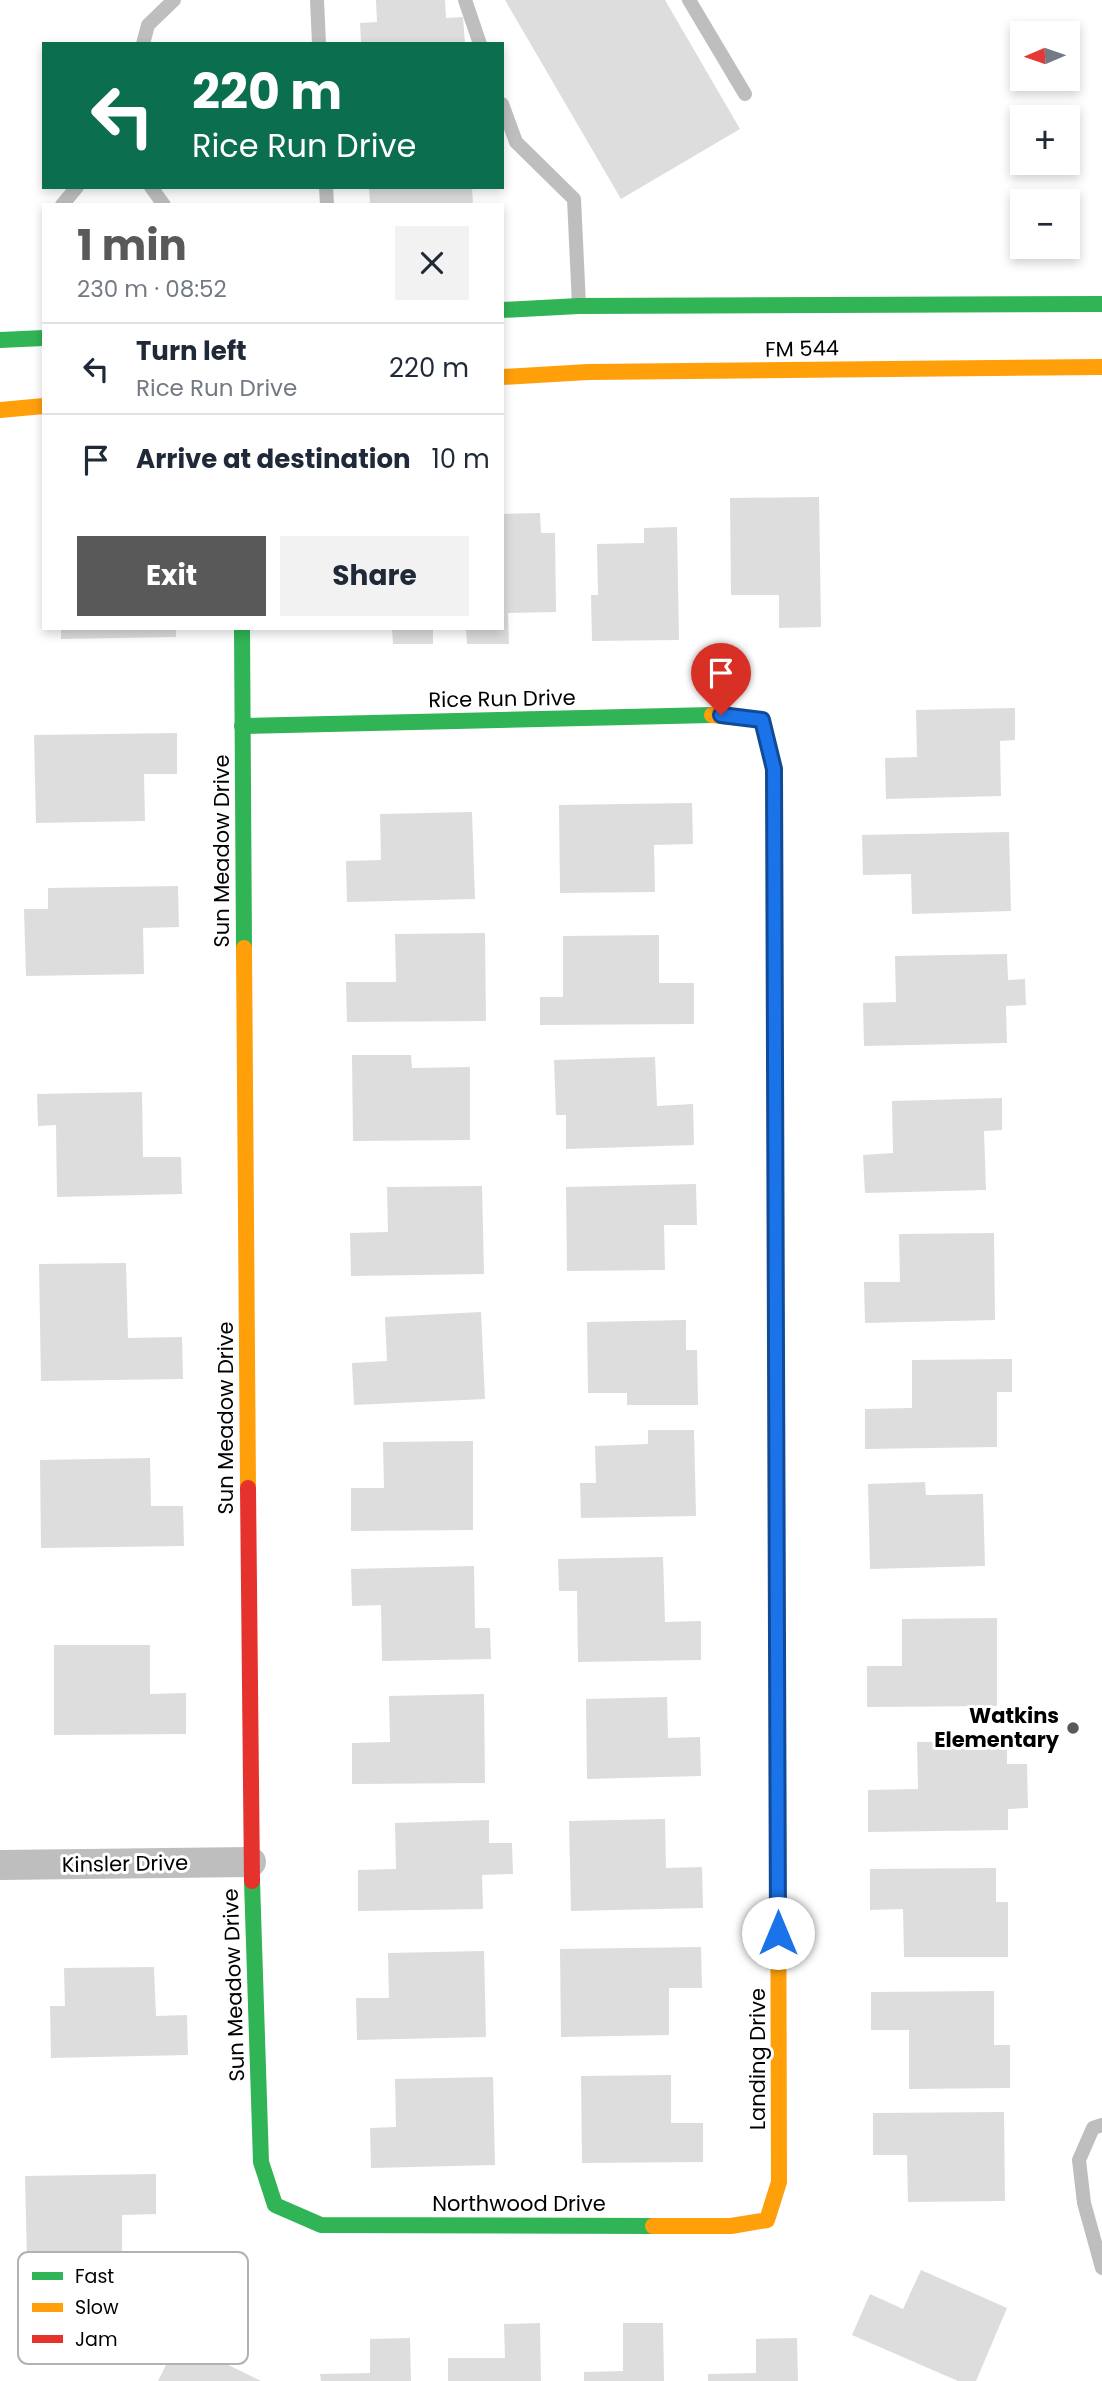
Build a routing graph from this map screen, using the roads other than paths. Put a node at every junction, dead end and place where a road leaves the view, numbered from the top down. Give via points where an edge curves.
1 (174, 0) edge
2 (317, 0) edge
3 (465, 0) edge
4 (689, 0) edge
5 (144, 42) edge
6 (319, 42) edge
7 (480, 42) edge
8 (745, 94) dead end
9 (504, 109) edge
10 (75, 189) edge
11 (64, 203) edge
12 (1102, 304) edge
13 (579, 306) junction
14 (504, 310) edge
15 (42, 338) edge
16 (0, 340) edge
17 (1102, 368) edge
18 (504, 377) edge
19 (42, 406) edge
20 (0, 410) edge
21 (242, 630) edge
22 (762, 720) joint
23 (243, 726) junction
24 (251, 1862) junction
25 (0, 1865) edge
26 (1102, 2125) edge
27 (275, 2205) joint
28 (766, 2220) joint
29 (1102, 2268) edge

1 - 5 lane via 148,25
2 - 6 lane
3 - 7 lane
4 - 8 lane
9 - 13 lane via 516,142 574,199
10 - 11 lane
12 - 13 street, FM 544
13 - 14 street, FM 544
15 - 16 street
17 - 18 street, FM 544 via 588,372
19 - 20 street
21 - 23 street, Sun Meadow Drive
22 - 23 street, Rice Run Drive via 721,715
22 - 28 street, Landing Drive via 774,769 779,2182
23 - 24 street, Sun Meadow Drive
24 - 25 street, Kinsler Drive
24 - 27 street, Sun Meadow Drive via 261,2162
26 - 29 lane via 1093,2128 1079,2160 1084,2203
27 - 28 street, Northwood Drive via 321,2225 731,2226

